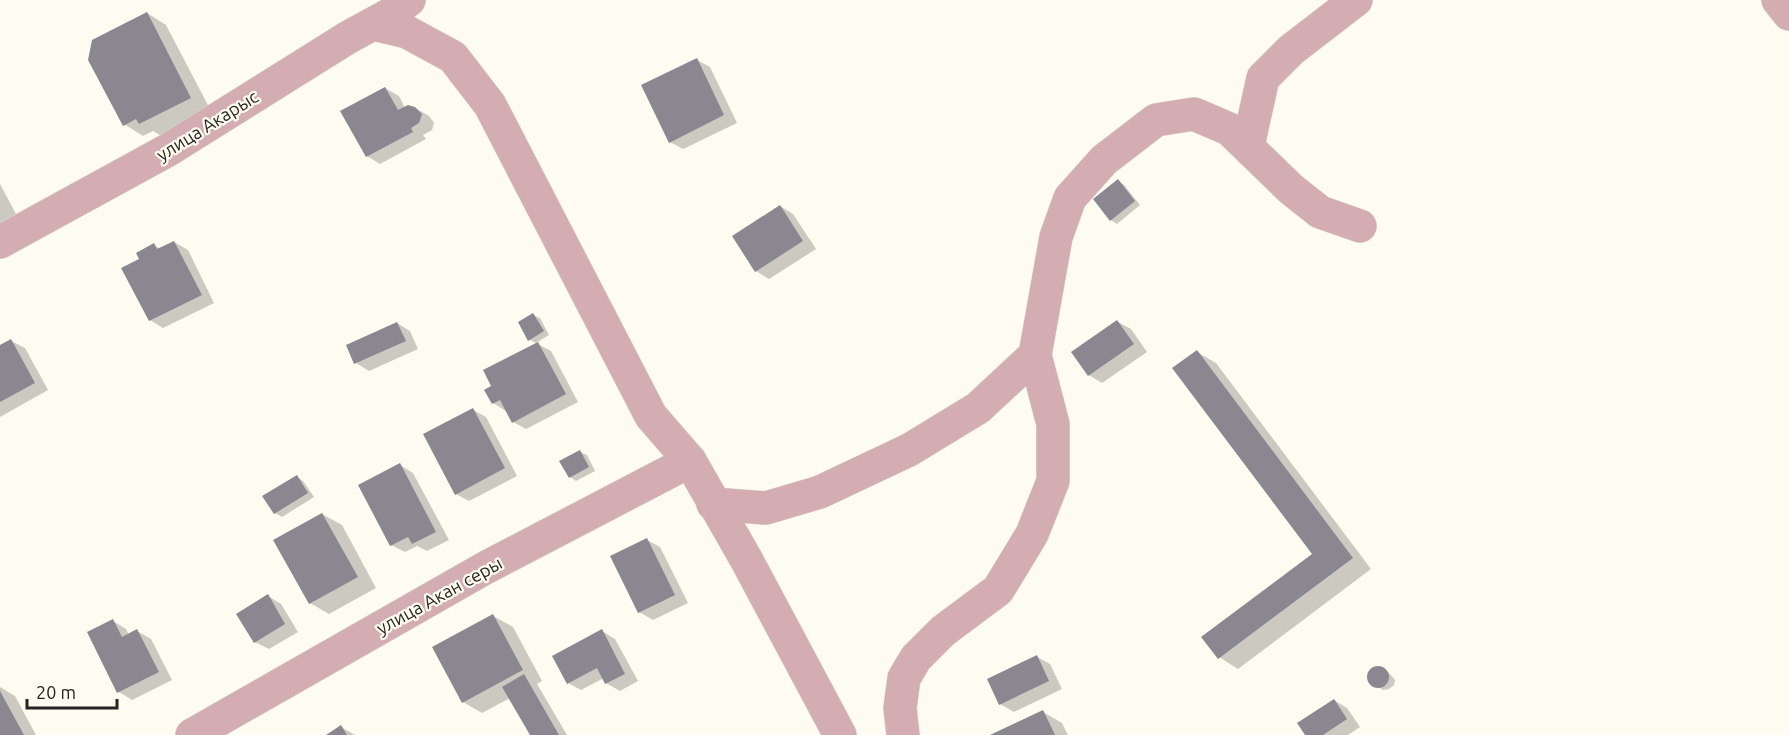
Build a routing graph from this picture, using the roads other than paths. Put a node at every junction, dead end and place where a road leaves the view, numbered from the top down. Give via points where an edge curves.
1 (409, 0) edge
2 (1356, 0) edge
3 (1778, 0) edge
4 (1789, 14) edge
5 (373, 24) junction
6 (1248, 146) junction
7 (1360, 226) dead end
8 (0, 242) edge
9 (1035, 355) junction
10 (690, 461) junction
11 (713, 504) junction
12 (192, 735) edge
13 (840, 735) edge
14 (903, 735) edge

1 - 5 street, улица Акарыс
2 - 6 street via 1291,50 1263,78
3 - 4 street
5 - 8 street, улица Акарыс via 168,150
5 - 10 street via 407,32 453,57 490,105 651,416
6 - 7 street via 1320,212
6 - 9 street via 1229,129 1194,114 1156,120 1104,160 1070,198 1056,237
9 - 11 street via 978,408 909,450 820,492 766,508
9 - 14 street via 1053,424 1053,481 1032,534 998,590 943,631 916,658 904,678 900,708
10 - 11 street
10 - 12 street, улица Акан серы via 485,568
11 - 13 street

